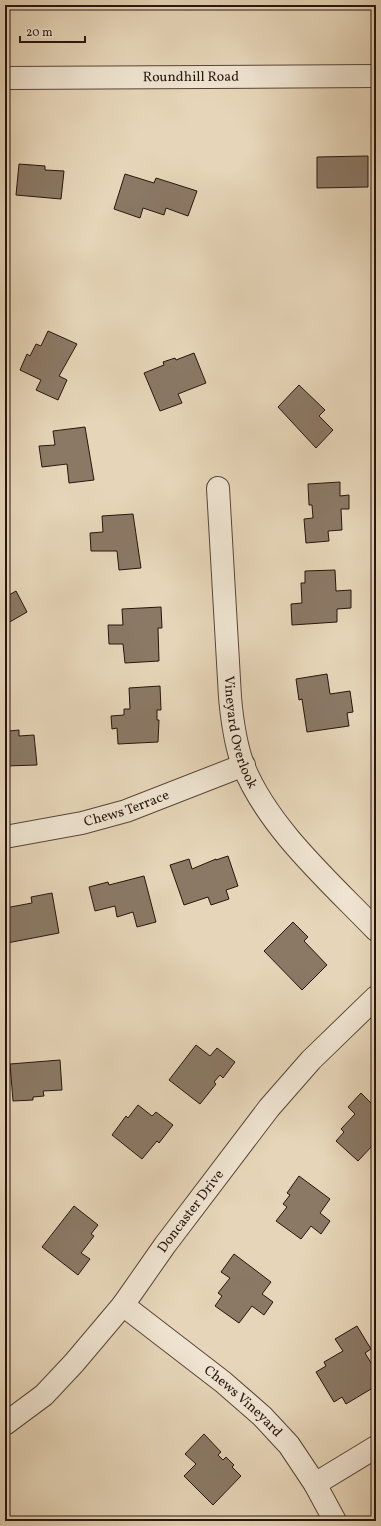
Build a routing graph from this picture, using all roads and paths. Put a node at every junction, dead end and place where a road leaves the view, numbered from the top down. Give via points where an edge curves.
1 (376, 76) edge
2 (5, 78) edge
3 (218, 488) dead end
4 (244, 765) junction
5 (5, 837) edge
6 (376, 930) edge
7 (376, 997) edge
8 (123, 1305) junction
9 (5, 1424) edge
10 (376, 1447) edge
11 (315, 1484) junction
12 (335, 1521) edge

1 - 2 street, Roundhill Road
3 - 4 street, Vineyard Overlook via 230,696 234,730
4 - 5 street, Chews Terrace via 126,811 82,823
4 - 6 street, Vineyard Overlook via 263,804 288,837
7 - 8 street, Doncaster Drive via 311,1060 269,1108
8 - 9 street, Doncaster Drive via 44,1395
8 - 11 street, Chews Vineyard via 223,1382 262,1416 289,1445
10 - 11 street
11 - 12 street, Chews Vineyard

